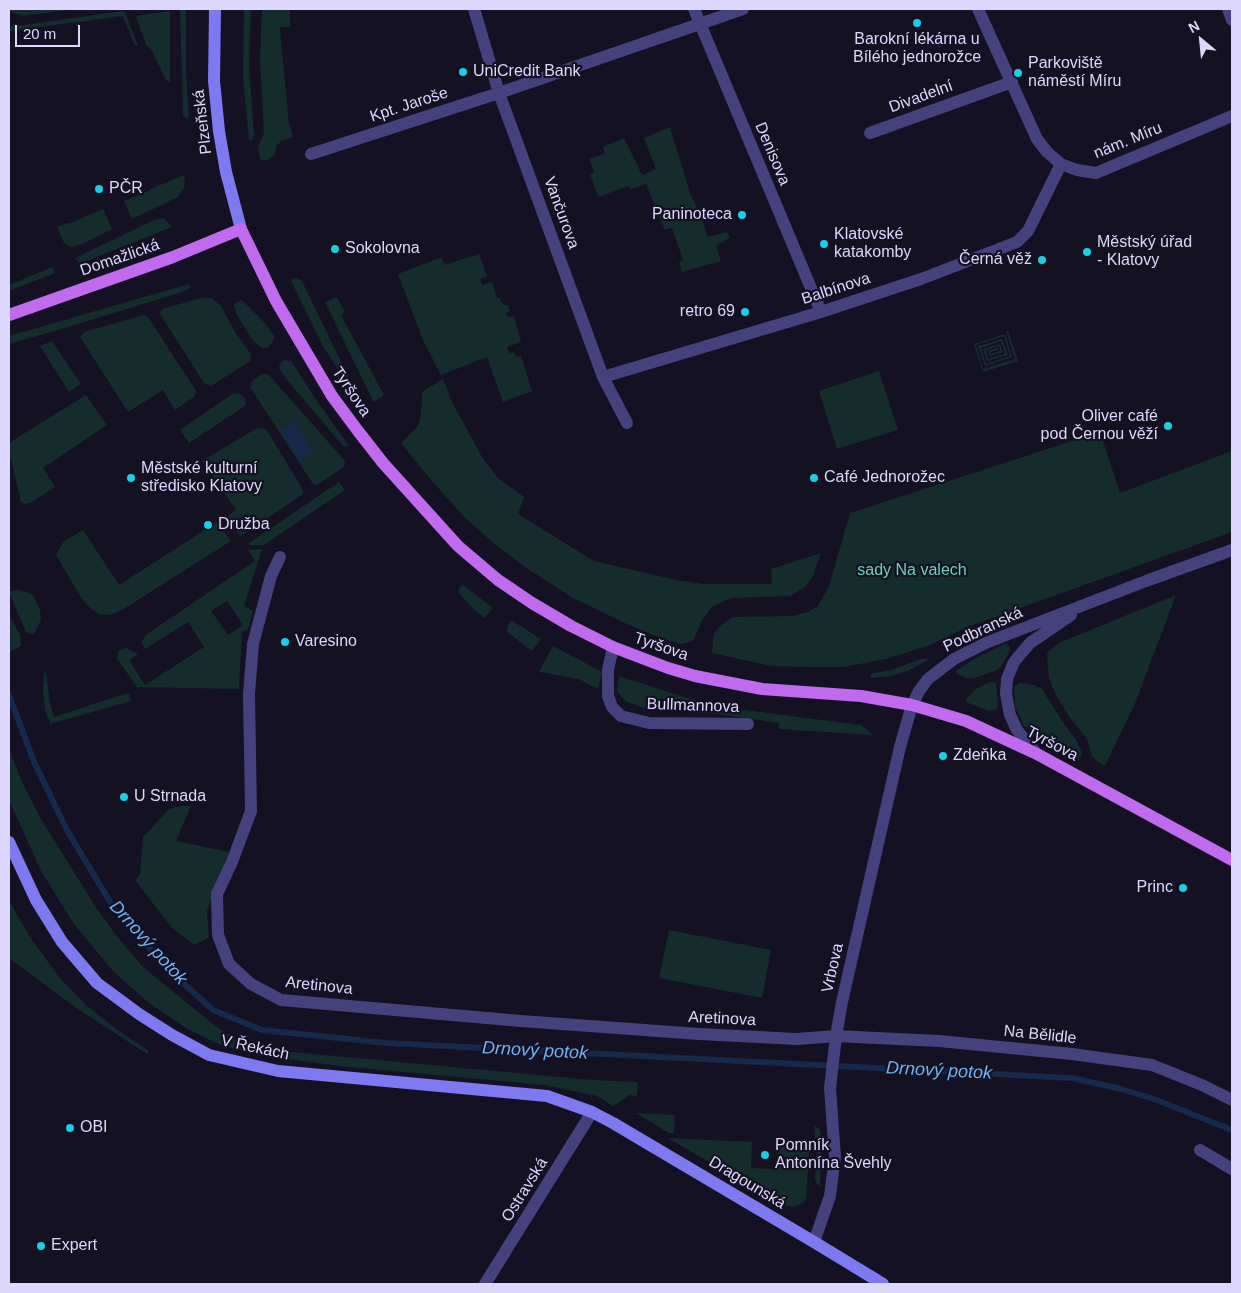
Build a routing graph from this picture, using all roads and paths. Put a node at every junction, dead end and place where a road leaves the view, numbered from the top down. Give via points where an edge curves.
1 (216, 9) edge
2 (474, 9) edge
3 (694, 9) edge
4 (743, 9) edge
5 (978, 9) edge
6 (1228, 9) edge
7 (1232, 20) edge
8 (700, 24) junction
9 (1012, 82) junction
10 (499, 93) junction
11 (1232, 116) edge
12 (870, 133) dead end
13 (311, 154) dead end
14 (1062, 164) junction
15 (241, 228) junction
16 (821, 312) junction
17 (9, 315) edge
18 (603, 377) junction
19 (627, 423) dead end
20 (1232, 550) edge
21 (280, 557) dead end
22 (1084, 606) junction
23 (613, 647) junction
24 (912, 705) junction
25 (748, 724) dead end
26 (1037, 754) junction
27 (9, 842) edge
28 (1232, 860) edge
29 (835, 1042) junction
30 (1232, 1100) edge
31 (592, 1112) junction
32 (1200, 1150) dead end
33 (1232, 1169) edge
34 (814, 1242) junction
35 (485, 1284) edge
36 (883, 1284) edge

1 - 15 street, Plzeňská via 214,81 218,131
2 - 10 street, Vančurova
3 - 8 street, Denisova
4 - 8 street, Kpt. Jaroše
5 - 9 street, nám. Míru
6 - 7 street
8 - 10 street, Kpt. Jaroše
8 - 16 street, Denisova
9 - 12 street, Divadelní
9 - 14 street, nám. Míru via 1037,138
10 - 13 street, Kpt. Jaroše
10 - 18 street, Vančurova
11 - 14 street, nám. Míru via 1096,173
14 - 16 street, Balbínova via 1028,231 1017,242 921,279
15 - 17 main road, Domažlická via 173,257
15 - 23 main road, Tyršova via 276,300 332,396 419,503 458,546 498,580 571,626
16 - 18 street, Balbínova
18 - 19 street, Vančurova
20 - 22 street, Podbranská
21 - 29 street, Aretinova via 271,576 253,644 249,694 251,811 217,894 218,935 229,964 251,984 281,1000 521,1022
22 - 24 street, Podbranská via 954,658 928,679
22 - 26 street, Podbranská via 1030,643 1014,662 1008,678 1006,694 1010,715 1017,730
23 - 24 main road, Tyršova via 668,668 716,681 762,689 861,696
23 - 25 street, Bullmannova via 608,670 608,696 612,707 621,716 649,723
24 - 26 main road, Tyršova via 966,721
24 - 29 street, Vrbova
26 - 28 main road, Tyršova
27 - 31 street, V Řekách via 56,934 97,983 139,1014 209,1055 278,1072 548,1096
29 - 30 street, Na Bělidle via 939,1040 1152,1064
29 - 34 street, Vrbova via 830,1088 835,1157 830,1196
31 - 34 street, Dragounská
31 - 35 street, Ostravská
32 - 33 street
34 - 36 street, Dragounská

